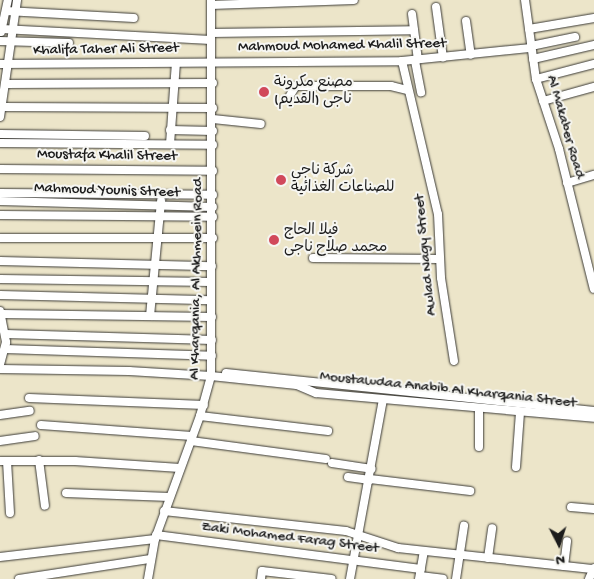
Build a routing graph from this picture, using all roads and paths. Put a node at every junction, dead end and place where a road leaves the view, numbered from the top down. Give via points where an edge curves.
1 (8, 0) edge
2 (17, 0) edge
3 (354, 0) edge
4 (525, 0) edge
5 (211, 2) edge
6 (436, 7) dead end
7 (6, 10) junction
8 (15, 11) junction
9 (412, 14) dead end
10 (134, 18) dead end
11 (594, 18) edge
12 (466, 21) dead end
13 (529, 29) junction
14 (11, 30) junction
15 (414, 30) junction
16 (1, 36) edge
17 (211, 37) junction
18 (575, 37) dead end
19 (9, 41) junction
20 (69, 43) dead end
21 (594, 45) edge
22 (531, 47) junction
23 (470, 55) junction
24 (443, 58) junction
25 (533, 59) junction
26 (416, 60) junction
27 (402, 61) junction
28 (176, 63) junction
29 (212, 63) junction
30 (3, 64) edge
31 (594, 64) edge
32 (536, 79) junction
33 (213, 83) junction
34 (5, 84) junction
35 (174, 84) junction
36 (594, 87) edge
37 (407, 90) junction
38 (420, 92) dead end
39 (289, 97) dead end
40 (543, 101) junction
41 (2, 107) junction
42 (172, 108) junction
43 (213, 108) junction
44 (0, 117) edge
45 (213, 119) junction
46 (261, 124) dead end
47 (170, 130) junction
48 (213, 131) junction
49 (0, 134) edge
50 (145, 136) dead end
51 (0, 143) edge
52 (170, 144) junction
53 (213, 145) junction
54 (0, 169) edge
55 (213, 171) junction
56 (594, 175) edge
57 (567, 184) junction
58 (0, 193) edge
59 (213, 195) junction
60 (161, 196) junction
61 (0, 201) edge
62 (160, 206) junction
63 (213, 207) junction
64 (0, 215) edge
65 (160, 217) junction
66 (213, 217) junction
67 (0, 238) edge
68 (159, 238) junction
69 (213, 238) junction
70 (313, 258) dead end
71 (440, 259) junction
72 (0, 261) edge
73 (156, 265) junction
74 (212, 266) junction
75 (0, 279) edge
76 (154, 280) junction
77 (212, 282) junction
78 (594, 289) edge
79 (0, 295) edge
80 (151, 298) junction
81 (211, 300) junction
82 (1, 313) edge
83 (150, 316) junction
84 (212, 317) junction
85 (4, 331) edge
86 (212, 340) junction
87 (5, 350) junction
88 (212, 356) junction
89 (454, 361) dead end
90 (0, 367) edge
91 (211, 374) junction
92 (28, 398) dead end
93 (383, 400) junction
94 (204, 405) junction
95 (480, 408) junction
96 (30, 411) dead end
97 (594, 411) edge
98 (520, 412) junction
99 (0, 416) edge
100 (200, 416) junction
101 (594, 418) edge
102 (41, 425) dead end
103 (328, 431) dead end
104 (35, 436) dead end
105 (191, 438) junction
106 (0, 441) edge
107 (479, 446) dead end
108 (39, 460) junction
109 (3, 461) edge
110 (516, 467) dead end
111 (180, 468) junction
112 (372, 469) junction
113 (348, 477) dead end
114 (370, 480) junction
115 (470, 491) dead end
116 (66, 493) dead end
117 (169, 497) junction
118 (45, 506) dead end
119 (571, 507) dead end
120 (594, 509) edge
121 (164, 511) junction
122 (10, 513) dead end
123 (464, 526) dead end
124 (492, 528) dead end
125 (358, 534) junction
126 (155, 537) junction
127 (567, 541) dead end
128 (424, 551) junction
129 (460, 555) junction
130 (0, 557) edge
131 (488, 558) junction
132 (150, 560) junction
133 (353, 560) junction
134 (564, 566) junction
135 (593, 569) edge
136 (261, 575) edge
137 (420, 575) edge
138 (19, 579) edge
139 (148, 579) edge
140 (332, 579) edge
141 (350, 579) edge
142 (443, 579) edge
143 (456, 579) edge
144 (589, 579) edge

1 - 7 street
2 - 8 street
3 - 5 street
4 - 13 street, Al Makaber Road
5 - 17 street, Al Kharqania, Al Akhmeein Road
6 - 24 street
7 - 8 street
7 - 16 street
8 - 10 street
8 - 14 street
9 - 15 street
11 - 13 street
12 - 23 street
13 - 22 street, Al Makaber Road
14 - 16 street
14 - 17 street
14 - 19 street
15 - 17 street
15 - 26 street
16 - 19 street
17 - 29 street, Al Kharqania, Al Akhmeein Road
18 - 22 street, Mahmoud Mohamed Khalil Street
19 - 20 street
19 - 30 street
21 - 25 street
22 - 23 street, Mahmoud Mohamed Khalil Street
22 - 25 street, Al Makaber Road
23 - 24 street, Mahmoud Mohamed Khalil Street
24 - 26 street, Mahmoud Mohamed Khalil Street
25 - 32 street, Al Makaber Road
26 - 27 street, Mahmoud Mohamed Khalil Street
26 - 38 street
27 - 29 street, Mahmoud Mohamed Khalil Street
27 - 37 street, Awlad Nagy Street
28 - 29 street, Khalifa Taher Ali Street
28 - 30 street, Khalifa Taher Ali Street
28 - 35 street, Moustafa Khalil Street
29 - 33 street, Al Kharqania, Al Akhmeein Road
30 - 34 street
31 - 32 street
32 - 40 street, Al Makaber Road
33 - 35 street
33 - 43 street, Al Kharqania, Al Akhmeein Road
34 - 35 street
34 - 41 street
35 - 42 street, Moustafa Khalil Street
36 - 40 street
37 - 39 street via 391,86 296,86
37 - 71 street, Awlad Nagy Street via 434,192
40 - 57 street, Al Makaber Road via 560,149
41 - 42 street
41 - 44 street
42 - 43 street
42 - 47 street, Moustafa Khalil Street
43 - 45 street, Al Kharqania, Al Akhmeein Road
45 - 46 street
45 - 48 street, Al Kharqania, Al Akhmeein Road
47 - 48 street
47 - 52 street, Moustafa Khalil Street
48 - 53 street, Al Kharqania, Al Akhmeein Road
49 - 50 street
51 - 52 street
52 - 53 street
53 - 55 street, Al Kharqania, Al Akhmeein Road
54 - 55 street, Moustafa Khalil Street
55 - 59 street, Al Kharqania, Al Akhmeein Road
56 - 57 street
57 - 78 street, Al Makaber Road
58 - 60 street
59 - 60 street
59 - 63 street, Al Kharqania, Al Akhmeein Road
60 - 62 street
61 - 62 street, Mahmoud Younis Street
62 - 63 street, Mahmoud Younis Street
62 - 65 street
63 - 66 street, Al Kharqania, Al Akhmeein Road
64 - 65 street
65 - 66 street
65 - 68 street
66 - 69 street, Al Kharqania, Al Akhmeein Road
67 - 68 street
68 - 69 street
68 - 73 street
69 - 74 street, Al Kharqania, Al Akhmeein Road
70 - 71 street
71 - 89 street, Awlad Nagy Street
72 - 73 street
73 - 74 street
73 - 76 street
74 - 77 street, Al Kharqania, Al Akhmeein Road
75 - 76 street
76 - 77 street
76 - 80 street
77 - 81 street, Al Kharqania, Al Akhmeein Road
79 - 80 street
80 - 81 street
80 - 83 street
81 - 84 street, Al Kharqania, Al Akhmeein Road
82 - 83 street
82 - 85 street
83 - 84 street
84 - 86 street, Al Kharqania, Al Akhmeein Road
85 - 86 street
85 - 87 street
86 - 88 street, Al Kharqania, Al Akhmeein Road
87 - 88 street
87 - 90 street
88 - 91 street, Al Kharqania, Al Akhmeein Road
90 - 91 street
91 - 93 street, Moustawdaa Anabib Al Kharqania Street via 297,385 316,393
91 - 94 street, Al Kharqania, Al Akhmeein Road
91 - 97 street, Moustawdaa Anabib Al Kharqania Street
92 - 94 street
93 - 95 street, Moustawdaa Anabib Al Kharqania Street
93 - 112 street
94 - 100 street, Al Kharqania, Al Akhmeein Road
95 - 98 street, Moustawdaa Anabib Al Kharqania Street
95 - 107 street
96 - 99 street
98 - 101 street, Moustawdaa Anabib Al Kharqania Street
98 - 110 street
100 - 103 street
100 - 105 street, Al Kharqania, Al Akhmeein Road
102 - 105 street
104 - 106 street
105 - 111 street, Al Kharqania, Al Akhmeein Road
105 - 112 street
108 - 109 street
108 - 111 street
108 - 118 street
109 - 122 street
111 - 117 street, Al Kharqania, Al Akhmeein Road
112 - 114 street
113 - 114 street
114 - 115 street
114 - 125 street
116 - 117 street
117 - 121 street, Al Kharqania, Al Akhmeein Road
119 - 120 street
121 - 125 street
121 - 126 street, Al Kharqania, Al Akhmeein Road
123 - 129 street
124 - 131 street
125 - 128 street via 391,546
125 - 133 street
126 - 130 street, Zaki Mohamed Farag Street
126 - 132 street, Al Kharqania, Al Akhmeein Road
126 - 133 street, Zaki Mohamed Farag Street
127 - 134 street
128 - 129 street
128 - 137 street
129 - 131 street
129 - 143 street
131 - 134 street
132 - 138 street
132 - 139 street, Al Kharqania, Al Akhmeein Road
133 - 137 street, Zaki Mohamed Farag Street
133 - 141 street
134 - 135 street
135 - 144 street
136 - 140 street
137 - 142 street, Zaki Mohamed Farag Street

